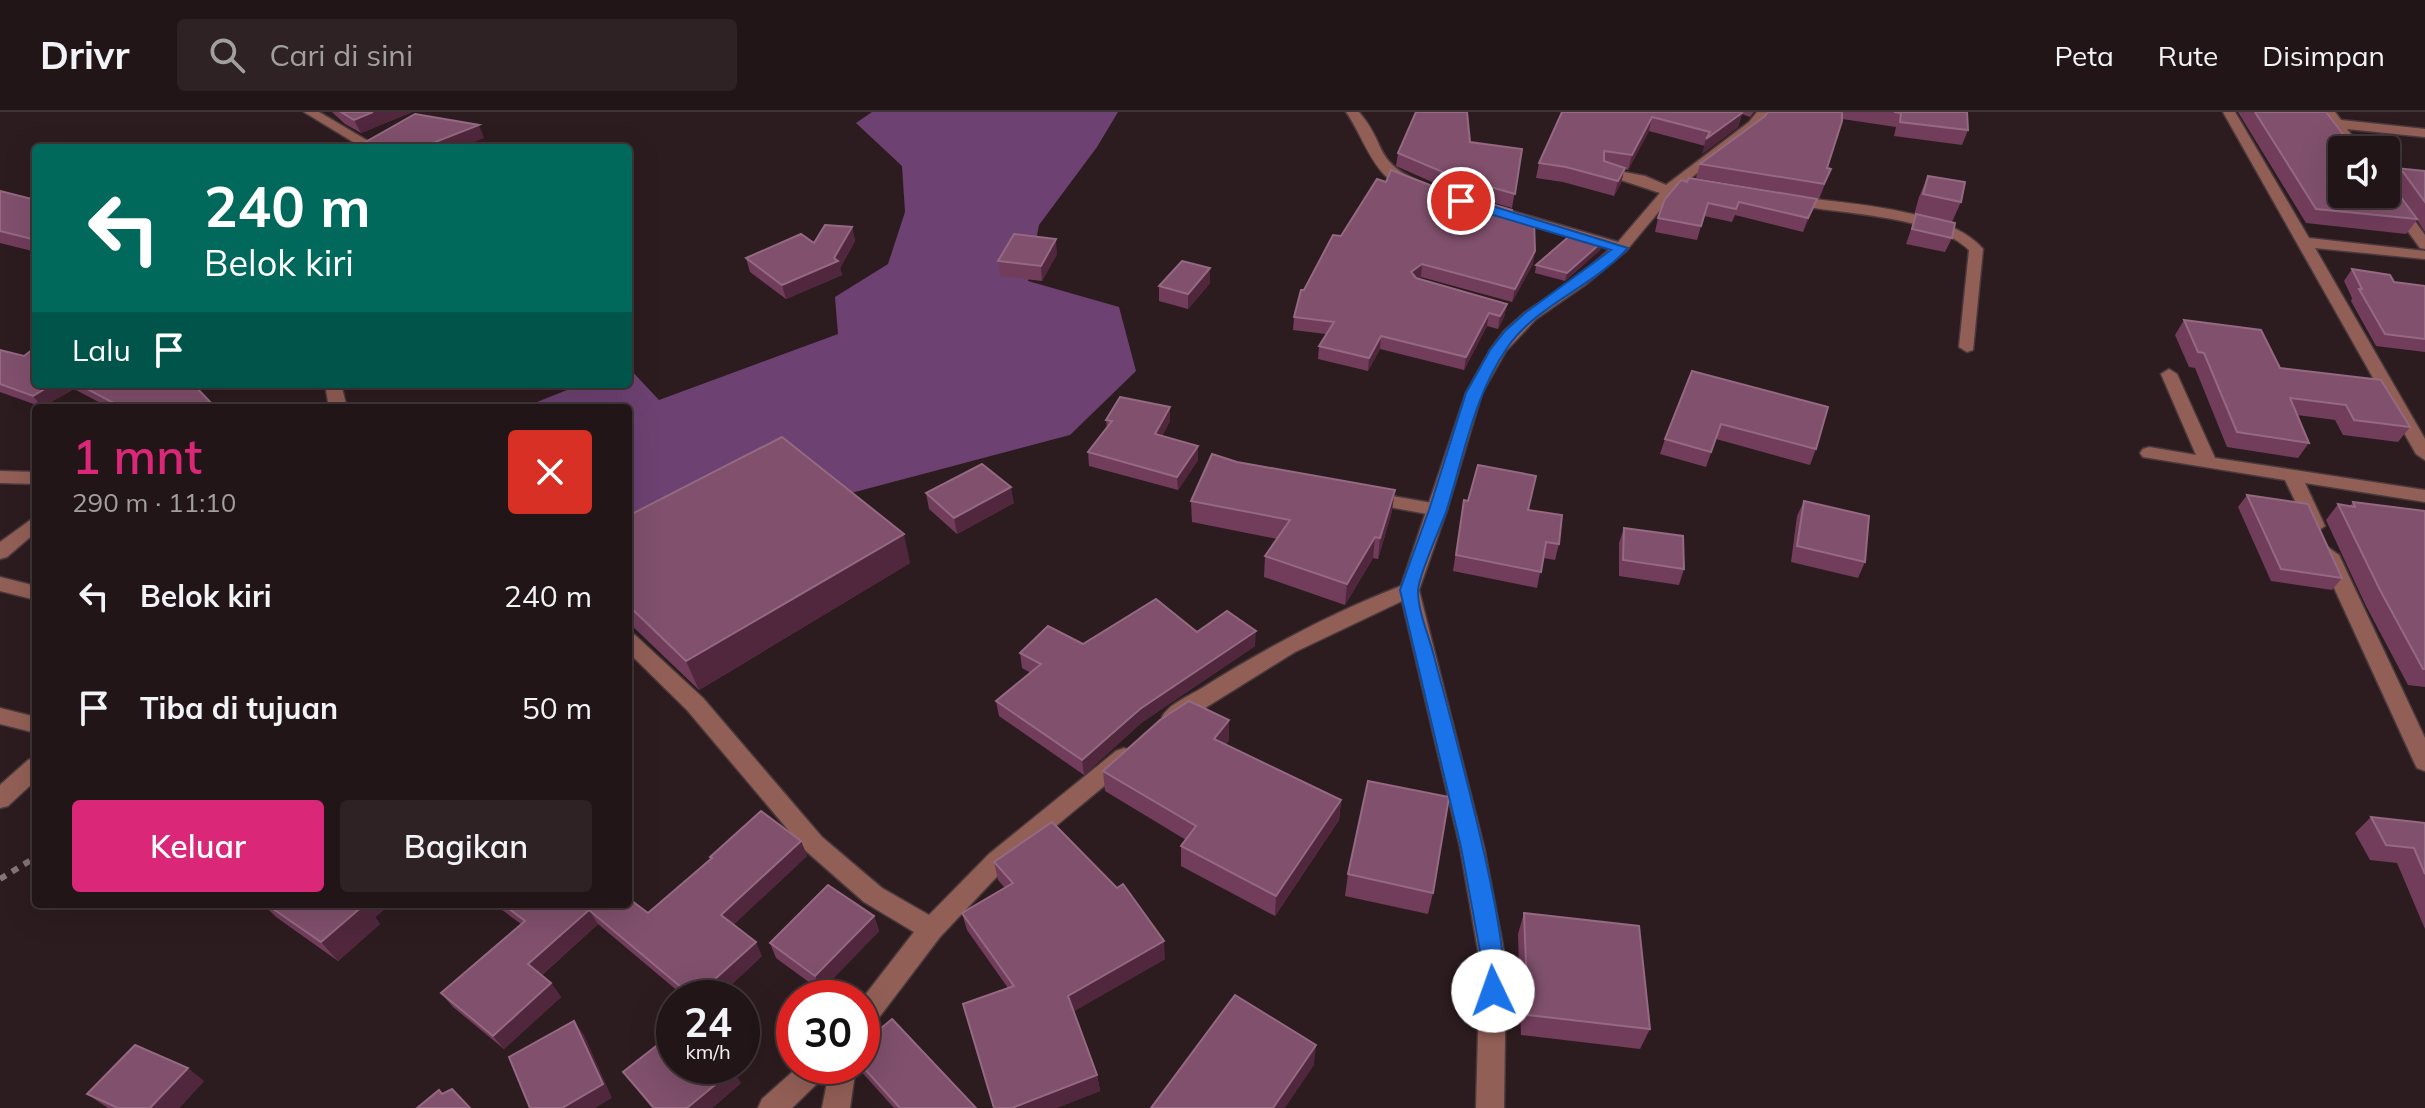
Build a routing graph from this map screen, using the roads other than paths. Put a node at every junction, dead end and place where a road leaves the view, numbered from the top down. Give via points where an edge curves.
1 (310, 112) edge
2 (1352, 112) edge
3 (2229, 112) edge
4 (2333, 118) edge
5 (1753, 119) edge
6 (2425, 133) edge
7 (2346, 136) edge
8 (366, 144) edge
9 (1608, 171) edge
10 (1679, 186) junction
11 (1431, 191) edge
12 (1768, 197) edge
13 (1467, 202) edge
14 (2398, 208) edge
15 (2304, 242) junction
16 (2425, 245) edge
17 (1621, 248) junction
18 (2425, 255) edge
19 (1967, 347) dead end
20 (2169, 374) dead end
21 (2149, 453) dead end
22 (2425, 454) edge
23 (2208, 461) junction
24 (0, 477) edge
25 (2293, 477) junction
26 (32, 478) edge
27 (1348, 494) edge
28 (2425, 496) edge
29 (1438, 510) junction
30 (32, 525) edge
31 (0, 552) edge
32 (0, 584) edge
33 (1409, 590) junction
34 (32, 592) edge
35 (632, 644) edge
36 (0, 716) edge
37 (32, 724) edge
38 (2425, 762) edge
39 (32, 770) edge
40 (0, 799) edge
41 (931, 929) junction
42 (880, 996) edge
43 (798, 1084) edge
44 (840, 1084) edge
45 (772, 1108) edge
46 (836, 1108) edge
47 (1490, 1108) edge

1 - 8 street
2 - 11 street via 1384,170
3 - 15 street
4 - 6 street
4 - 7 street
5 - 10 street
9 - 10 street
10 - 17 street
12 - 19 street via 1940,226 1964,235 1976,249
13 - 17 street
14 - 16 street
15 - 18 street
15 - 22 street
17 - 29 street via 1580,282 1524,314 1498,350 1474,393
20 - 23 street
21 - 23 street
23 - 25 street
24 - 26 street
25 - 28 street
25 - 38 street
27 - 29 street
29 - 33 street
30 - 31 street
32 - 34 street
33 - 41 street via 1260,660 1146,737 997,861
33 - 47 street via 1472,847 1493,962
35 - 41 street via 695,704 814,844 873,895
36 - 37 street
39 - 40 street
41 - 42 street
43 - 45 street
44 - 46 street

